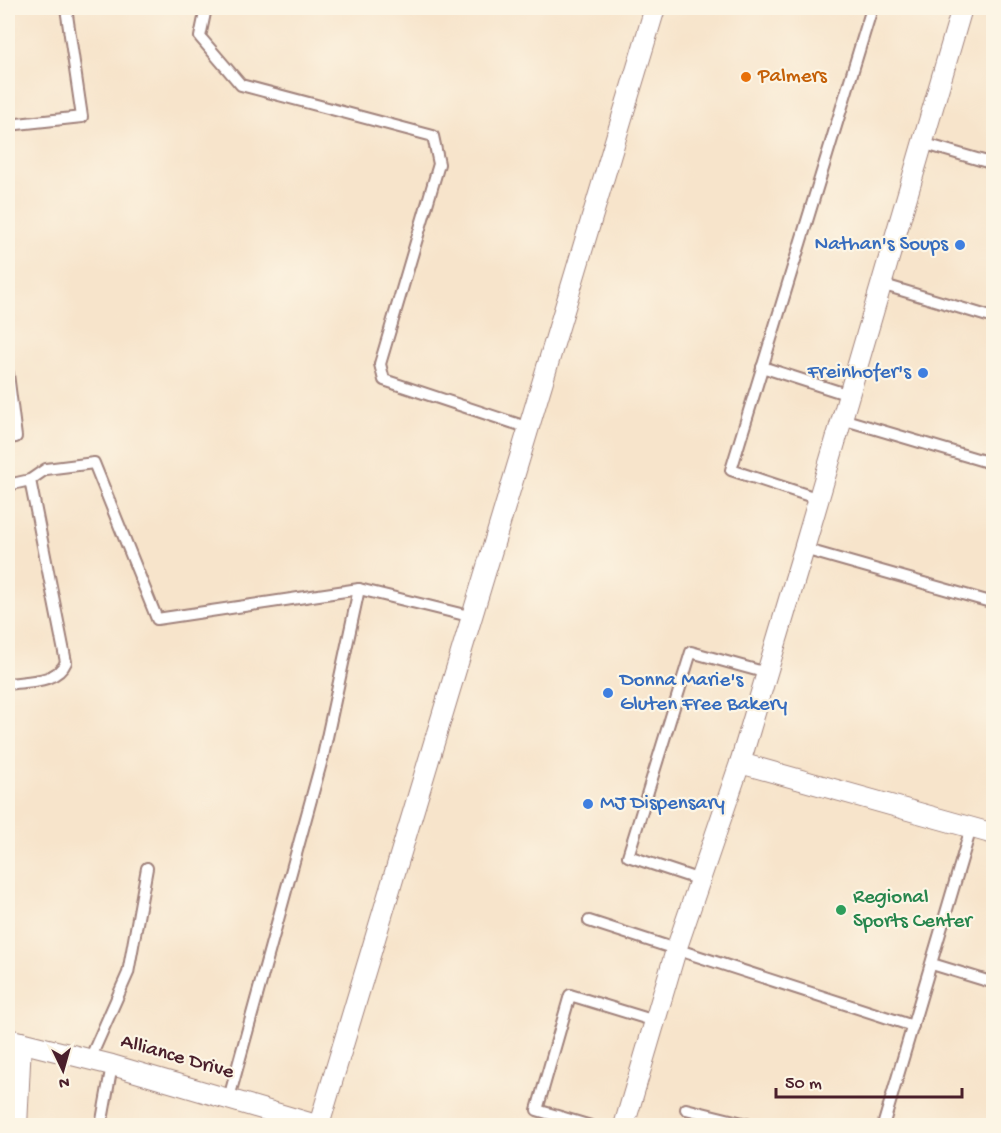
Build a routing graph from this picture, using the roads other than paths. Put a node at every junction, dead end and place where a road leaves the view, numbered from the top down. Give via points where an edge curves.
1 (66, 8) edge
2 (206, 8) edge
3 (655, 8) edge
4 (872, 8) edge
5 (962, 8) edge
6 (8, 125) edge
7 (922, 143) junction
8 (993, 164) edge
9 (881, 284) junction
10 (993, 318) edge
11 (762, 367) junction
12 (8, 374) edge
13 (9, 392) edge
14 (849, 395) junction
15 (842, 419) junction
16 (529, 428) junction
17 (8, 438) edge
18 (993, 464) edge
19 (30, 480) junction
20 (8, 485) edge
21 (819, 499) junction
22 (804, 549) junction
23 (359, 589) junction
24 (993, 603) edge
25 (473, 616) junction
26 (767, 673) junction
27 (8, 684) edge
28 (740, 763) junction
29 (971, 828) junction
30 (993, 834) edge
31 (147, 868) dead end
32 (700, 880) junction
33 (589, 921) dead end
34 (676, 950) junction
35 (932, 964) junction
36 (993, 983) edge
37 (655, 1021) junction
38 (913, 1026) junction
39 (14, 1040) edge
40 (90, 1059) junction
41 (112, 1065) junction
42 (229, 1098) junction
43 (686, 1109) dead end
44 (17, 1125) edge
45 (101, 1125) edge
46 (319, 1125) edge
47 (591, 1125) edge
48 (624, 1125) edge
49 (755, 1125) edge
50 (883, 1125) edge

1 - 6 lane via 82,117
2 - 16 lane via 200,37 241,85 433,136 439,164 380,364 384,380
3 - 16 street
4 - 11 lane
5 - 7 street
7 - 8 lane
7 - 9 street
9 - 10 lane
9 - 14 street
11 - 14 lane
11 - 21 lane via 731,470
12 - 13 lane
13 - 17 lane via 16,437
14 - 15 street
15 - 18 lane
15 - 21 street
16 - 25 street
19 - 20 lane
19 - 23 lane via 46,469 94,463 157,619
19 - 27 lane via 66,662 54,676
21 - 22 street
22 - 24 lane
22 - 26 street
23 - 25 lane
23 - 42 lane via 323,756
25 - 46 street
26 - 28 street
26 - 32 lane via 691,652 628,856
28 - 29 street
28 - 32 street
29 - 30 street
29 - 35 lane
31 - 40 lane via 128,973
32 - 34 street
33 - 34 lane
34 - 37 street
34 - 38 lane
35 - 36 lane
35 - 38 lane
37 - 47 lane via 570,995 537,1110
37 - 48 street
38 - 50 lane
39 - 40 street, Alliance Drive
39 - 44 street, Alliance Drive
40 - 41 street, Alliance Drive
41 - 42 street, Alliance Drive
41 - 45 lane
42 - 46 street, Alliance Drive
43 - 49 lane

